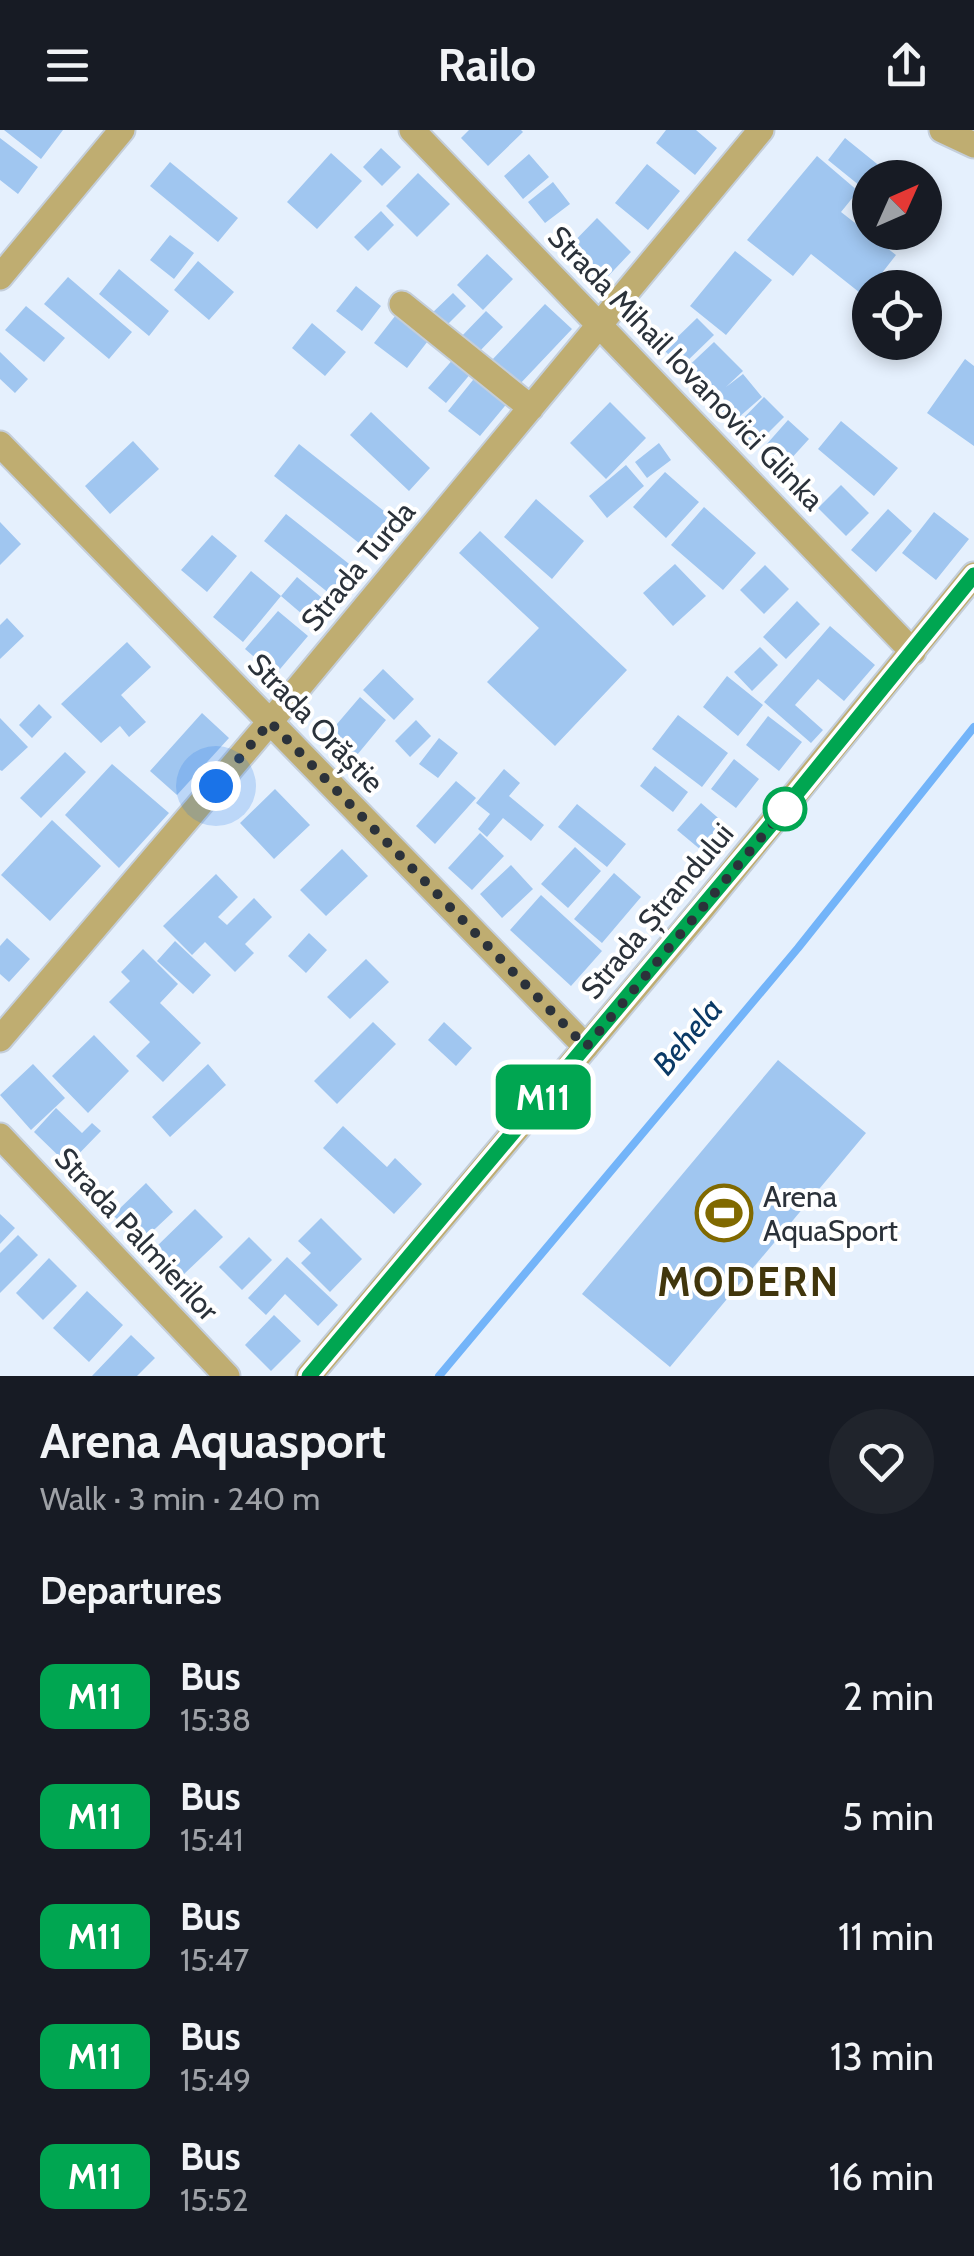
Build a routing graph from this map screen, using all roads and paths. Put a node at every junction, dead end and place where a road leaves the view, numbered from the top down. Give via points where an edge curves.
1 (122, 130) edge
2 (412, 130) edge
3 (761, 130) edge
4 (942, 130) edge
5 (974, 145) edge
6 (0, 277) edge
7 (402, 304) dead end
8 (600, 326) junction
9 (531, 408) junction
10 (0, 444) edge
11 (974, 575) edge
12 (914, 652) junction
13 (270, 722) junction
14 (0, 1039) edge
15 (586, 1047) junction
16 (0, 1136) edge
17 (227, 1376) edge
18 (308, 1376) edge

1 - 6 street
2 - 8 street, Strada Mihail Iovanovici Glinka
3 - 8 street, Strada Turda
4 - 5 street
7 - 9 street
8 - 9 street, Strada Turda
8 - 12 street, Strada Mihail Iovanovici Glinka
9 - 13 street, Strada Turda
10 - 13 street, Strada Orăștie
11 - 12 street, Strada Ștrandului
12 - 15 street, Strada Ștrandului
13 - 14 street, Strada Turda
13 - 15 street, Strada Orăștie
15 - 18 street, Strada Ștrandului
16 - 17 street, Strada Palmierilor

